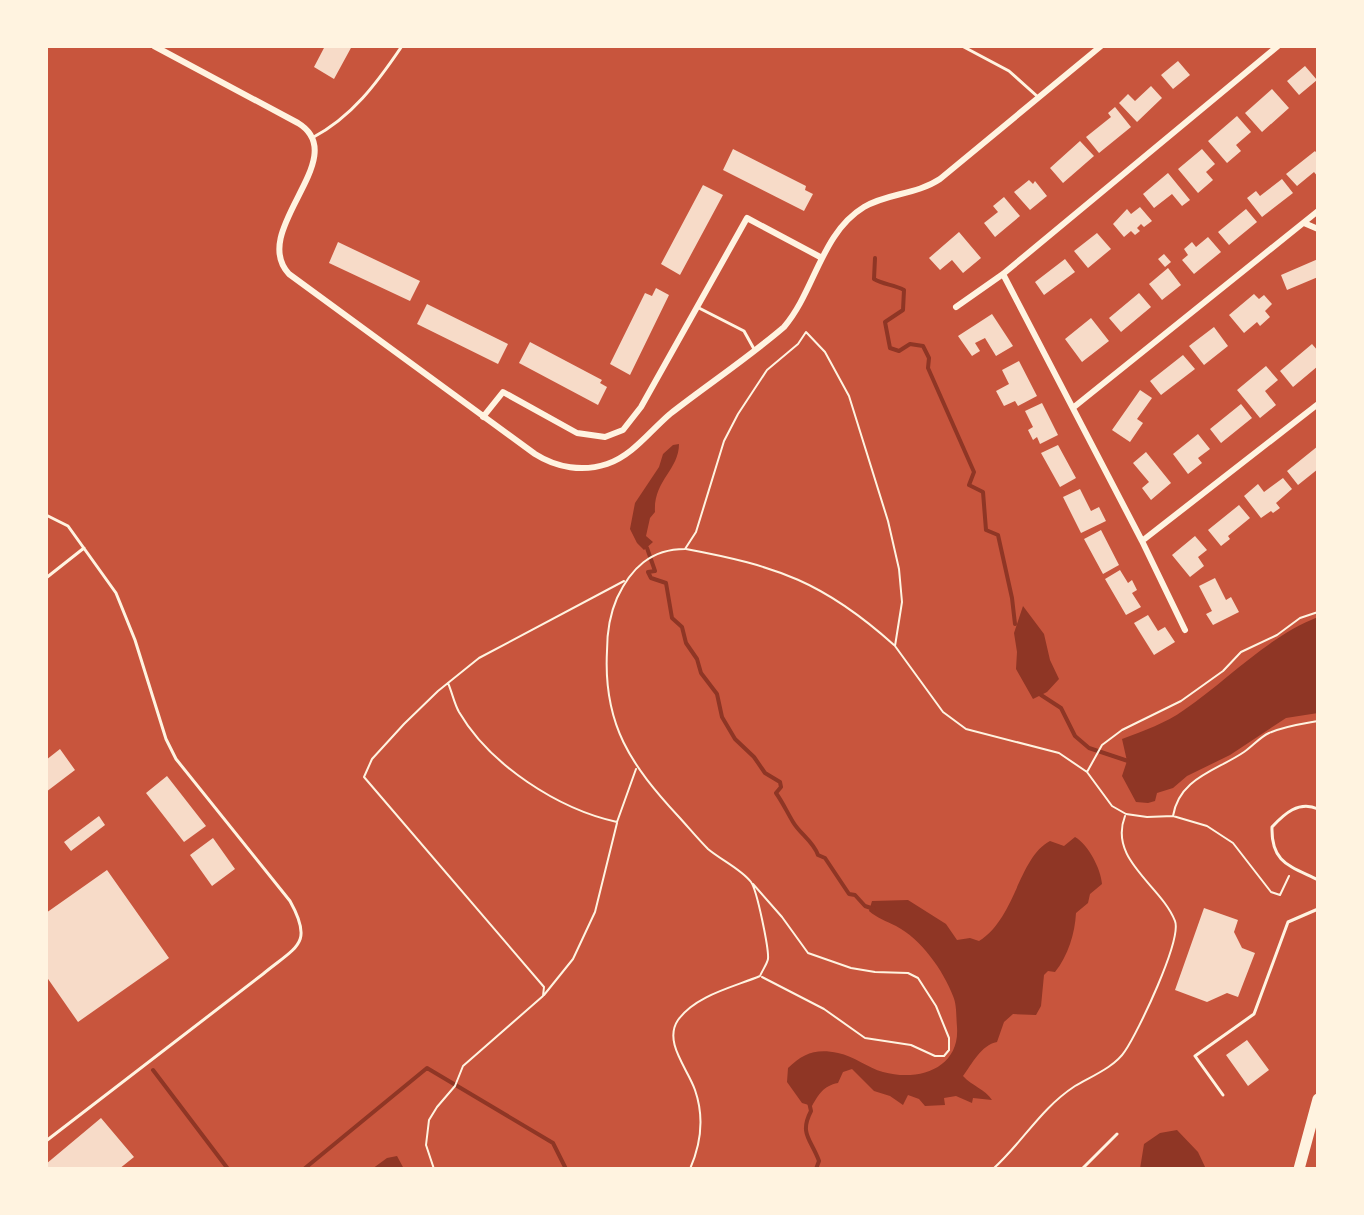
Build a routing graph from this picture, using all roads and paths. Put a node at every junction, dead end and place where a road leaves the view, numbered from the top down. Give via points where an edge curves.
1 (154, 46) edge
2 (402, 46) edge
3 (962, 46) edge
4 (1101, 46) edge
5 (1278, 46) edge
6 (1038, 97) junction
7 (312, 138) junction
8 (1318, 211) edge
9 (1304, 223) junction
10 (1318, 229) edge
11 (822, 258) junction
12 (1003, 274) junction
13 (956, 307) dead end
14 (699, 308) junction
15 (754, 349) junction
16 (1318, 404) edge
17 (1074, 407) junction
18 (483, 417) junction
19 (46, 515) edge
20 (1142, 541) junction
21 (85, 548) junction
22 (685, 549) junction
23 (46, 578) edge
24 (625, 580) junction
25 (1318, 612) edge
26 (1185, 630) dead end
27 (895, 646) junction
28 (448, 683) junction
29 (1318, 721) edge
30 (637, 768) junction
31 (1087, 772) junction
32 (1318, 809) edge
33 (1126, 814) junction
34 (1173, 816) junction
35 (617, 822) junction
36 (1293, 868) junction
37 (1318, 880) edge
38 (752, 883) junction
39 (1318, 909) edge
40 (760, 976) junction
41 (543, 996) junction
42 (1223, 1095) dead end
43 (1318, 1099) edge
44 (1117, 1134) dead end
45 (46, 1141) edge
46 (434, 1169) edge
47 (690, 1169) edge
48 (993, 1169) edge
49 (1082, 1169) edge
50 (1299, 1169) edge

1 - 7 street via 298,123
2 - 7 lane via 348,114
3 - 6 lane via 1009,71
4 - 6 street
5 - 12 street
6 - 11 street via 933,183 856,213
7 - 18 street via 311,169 279,241 284,269
8 - 9 street
9 - 10 street
9 - 17 street
11 - 14 street via 747,218
11 - 15 street via 791,318
12 - 13 street
12 - 17 street
14 - 15 lane via 744,331
14 - 18 street via 637,414 615,435 577,433 503,392
15 - 18 street via 607,464 575,468 548,461
16 - 20 street
17 - 20 street
19 - 21 lane via 68,526
20 - 26 street
21 - 23 lane
21 - 45 lane via 116,593 176,759 290,901 303,934 271,967
22 - 24 path via 666,549
22 - 27 path via 783,572 824,591
22 - 27 path via 696,532 724,441 738,414 767,370 806,332 825,352 849,396 888,521 902,602
24 - 28 path via 479,658
24 - 30 path via 613,607 605,684 613,722
25 - 31 path via 1241,652 1202,687 1102,745
27 - 31 path via 943,712 966,729 1059,753
28 - 35 path via 458,710 479,740 505,763 544,793 589,816
28 - 41 path via 372,759 364,777 544,987
29 - 34 path via 1266,734 1189,783 1175,800
30 - 35 path
30 - 38 path via 707,848
31 - 33 path via 1112,806
32 - 36 lane via 1289,809 1272,827 1272,845 1282,863
33 - 34 path
33 - 48 path via 1122,842 1129,860 1161,896 1176,924 1164,970 1124,1054 1052,1102
34 - 36 path via 1207,826 1233,843 1271,892 1280,895
35 - 41 path via 595,912 573,959
36 - 37 lane
38 - 40 path via 768,959
38 - 40 path via 808,953 851,968 918,978 943,1021 949,1050 935,1056 911,1045 865,1038
39 - 42 lane via 1288,922 1254,1014 1195,1056
40 - 47 path via 712,995 676,1023 674,1042 695,1090 701,1121 698,1152
41 - 46 path via 463,1066 437,1107 429,1120 426,1145
43 - 50 highway
44 - 49 lane

